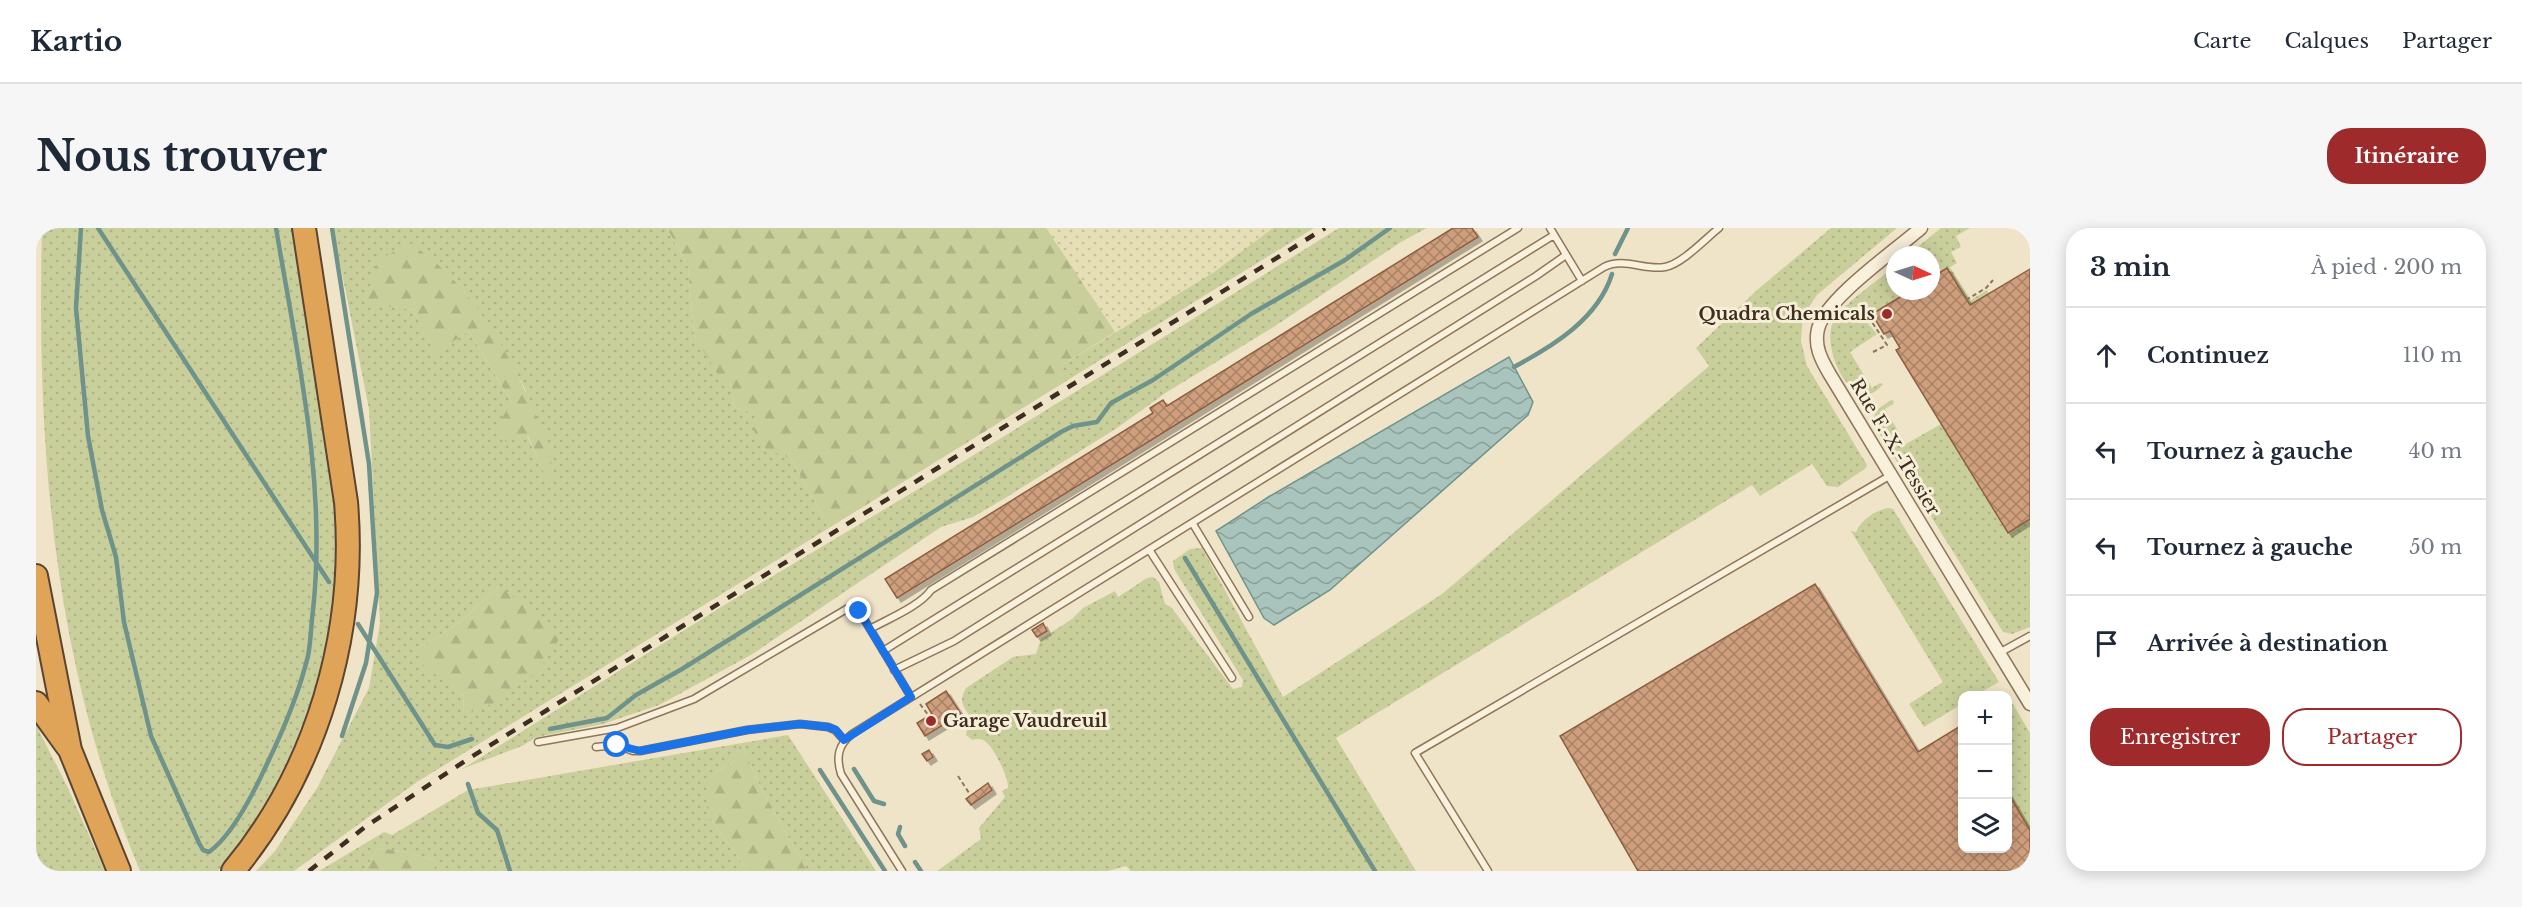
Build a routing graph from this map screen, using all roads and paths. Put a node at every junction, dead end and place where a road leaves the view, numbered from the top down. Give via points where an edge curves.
1 (304, 228) edge
2 (1518, 228) edge
3 (1550, 228) edge
4 (1719, 228) edge
5 (1921, 228) edge
6 (1554, 235) junction
7 (1566, 255) junction
8 (1993, 280) dead end
9 (1582, 281) junction
10 (1966, 300) dead end
11 (1874, 316) dead end
12 (1873, 352) dead end
13 (1891, 475) junction
14 (1193, 524) junction
15 (1150, 551) junction
16 (36, 576) edge
17 (1249, 617) dead end
18 (870, 629) junction
19 (2030, 636) edge
20 (883, 651) junction
21 (1999, 653) junction
22 (894, 670) junction
23 (1232, 678) dead end
24 (2026, 688) edge
25 (911, 697) junction
26 (36, 703) edge
27 (2030, 704) edge
28 (922, 705) dead end
29 (929, 716) dead end
30 (844, 740) junction
31 (538, 742) dead end
32 (596, 747) dead end
33 (70, 750) junction
34 (958, 776) dead end
35 (971, 796) dead end
36 (119, 871) edge
37 (233, 871) edge
38 (902, 871) edge
39 (1488, 871) edge

1 - 37 highway via 346,502 345,601 330,681 310,738 271,816
2 - 18 lane via 931,590 916,605
3 - 6 lane
4 - 9 lane via 1668,267 1610,264
5 - 13 street, Rue F.-X.-Tessier via 1825,312 1817,339 1822,362
6 - 7 lane
6 - 20 lane
7 - 9 lane
7 - 22 lane via 954,641
8 - 10 path
9 - 14 lane
11 - 12 path via 1870,319 1887,345
13 - 21 street, Rue F.-X.-Tessier
13 - 39 lane via 1415,753
14 - 15 lane
14 - 17 lane
15 - 23 lane
15 - 25 lane
16 - 33 highway
18 - 20 lane
18 - 31 lane via 855,604 694,699 617,728
19 - 21 lane
20 - 22 lane
21 - 24 street, Rue F.-X.-Tessier
22 - 25 lane
24 - 27 street, Rue F.-X.-Tessier
25 - 30 lane
26 - 33 highway
28 - 29 path
30 - 32 lane via 828,727 800,724 640,751 617,745
30 - 38 lane via 838,756 842,774
33 - 36 highway
34 - 35 path

